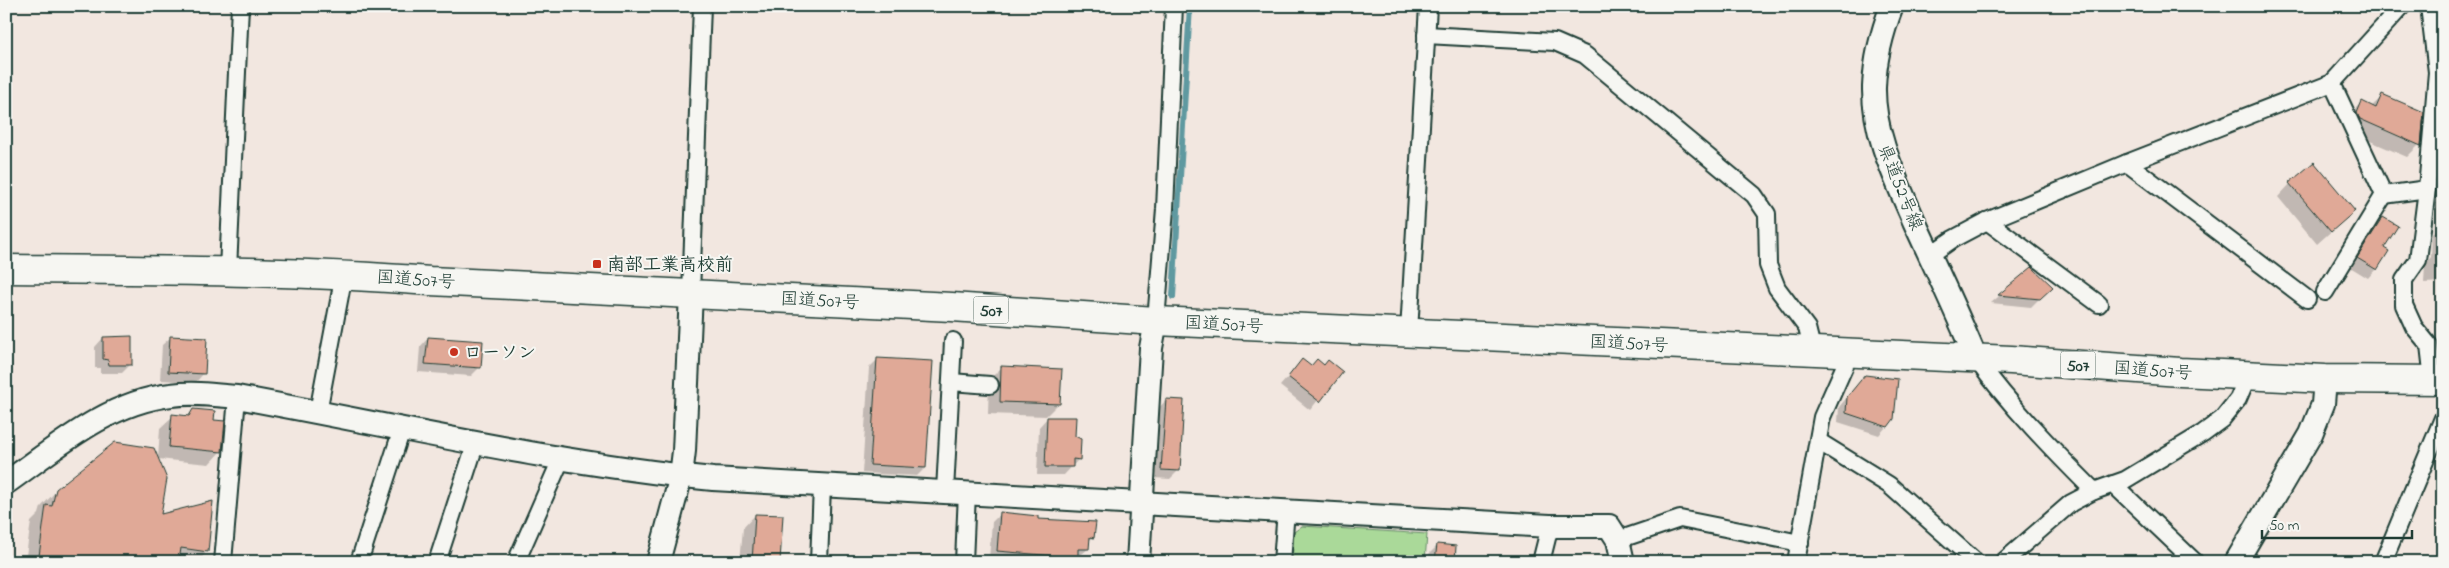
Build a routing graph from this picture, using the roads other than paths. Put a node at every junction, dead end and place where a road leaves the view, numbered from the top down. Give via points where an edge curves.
1 (240, 6) edge
2 (702, 6) edge
3 (1174, 6) edge
4 (1428, 6) edge
5 (1892, 6) edge
6 (2402, 6) edge
7 (2429, 6) edge
8 (1426, 35) junction
9 (2332, 83) junction
10 (2127, 163) junction
11 (2427, 189) junction
12 (2384, 195) junction
13 (1987, 221) junction
14 (1930, 255) junction
15 (6, 269) edge
16 (228, 270) junction
17 (344, 274) junction
18 (2325, 292) dead end
19 (691, 293) junction
20 (2307, 298) dead end
21 (2098, 304) dead end
22 (1156, 321) junction
23 (1409, 332) junction
24 (953, 341) dead end
25 (1813, 352) junction
26 (1850, 354) junction
27 (1976, 359) junction
28 (2248, 375) junction
29 (2325, 379) junction
30 (2438, 380) edge
31 (951, 382) junction
32 (990, 385) dead end
33 (237, 397) junction
34 (318, 412) junction
35 (2443, 418) edge
36 (402, 429) junction
37 (1818, 441) junction
38 (476, 442) junction
39 (562, 457) junction
40 (681, 476) junction
41 (6, 482) edge
42 (2113, 484) junction
43 (822, 486) junction
44 (2094, 491) junction
45 (956, 492) junction
46 (1140, 502) junction
47 (1286, 510) junction
48 (1550, 526) junction
49 (1618, 540) junction
50 (1800, 543) junction
51 (223, 562) edge
52 (359, 562) edge
53 (437, 562) edge
54 (516, 562) edge
55 (658, 562) edge
56 (819, 562) edge
57 (964, 562) edge
58 (1138, 562) edge
59 (1282, 562) edge
60 (1540, 562) edge
61 (1623, 562) edge
62 (1796, 562) edge
63 (1976, 562) edge
64 (2003, 562) edge
65 (2195, 562) edge
66 (2236, 562) edge
67 (2383, 562) edge

1 - 16 street
2 - 19 street
3 - 22 street via 1166,209
4 - 8 street
5 - 14 street, 県道52号線 via 1876,62 1876,114 1886,152
6 - 9 street
7 - 11 street via 2437,72
8 - 23 street
8 - 25 street via 1555,42 1585,55 1754,195 1767,214 1768,265 1777,288 1807,328
9 - 10 street
9 - 12 street
10 - 13 street
10 - 20 street
11 - 12 street
11 - 30 street via 2418,260 2404,280 2404,305 2414,326 2429,345
12 - 18 street
13 - 14 street
13 - 21 street
14 - 27 street, 県道52号線
15 - 16 highway, 国道507号 / 507
16 - 17 highway, 国道507号 / 507
17 - 19 highway, 国道507号 / 507
17 - 34 street
19 - 22 highway, 国道507号 / 507
19 - 40 street
22 - 23 highway, 国道507号 / 507
22 - 46 street via 1151,348
23 - 25 highway, 国道507号 / 507
24 - 31 street
25 - 26 highway, 国道507号 / 507
26 - 27 highway, 国道507号 / 507
26 - 37 street via 1827,402
27 - 28 highway, 国道507号 / 507
27 - 44 street via 2009,402
28 - 29 highway, 国道507号 / 507
28 - 42 street via 2238,399 2222,419 2125,480
29 - 30 highway, 国道507号 / 507
29 - 66 street via 2323,404 2311,434
31 - 32 street
31 - 45 street
33 - 34 street
33 - 41 street via 171,395 137,403 93,421
33 - 51 street
34 - 36 street
35 - 67 street
36 - 38 street
36 - 52 street
37 - 50 street
37 - 63 street via 1889,485
38 - 39 street
38 - 53 street
39 - 40 street
39 - 54 street
40 - 43 street
40 - 55 street
42 - 44 street
42 - 65 street
43 - 45 street
43 - 56 street
44 - 64 street via 2058,514
45 - 46 street
45 - 57 street
46 - 47 street
46 - 58 street
47 - 48 street
47 - 59 street
48 - 49 street via 1609,526
48 - 60 street
49 - 50 street via 1680,519
49 - 61 street
50 - 62 street

